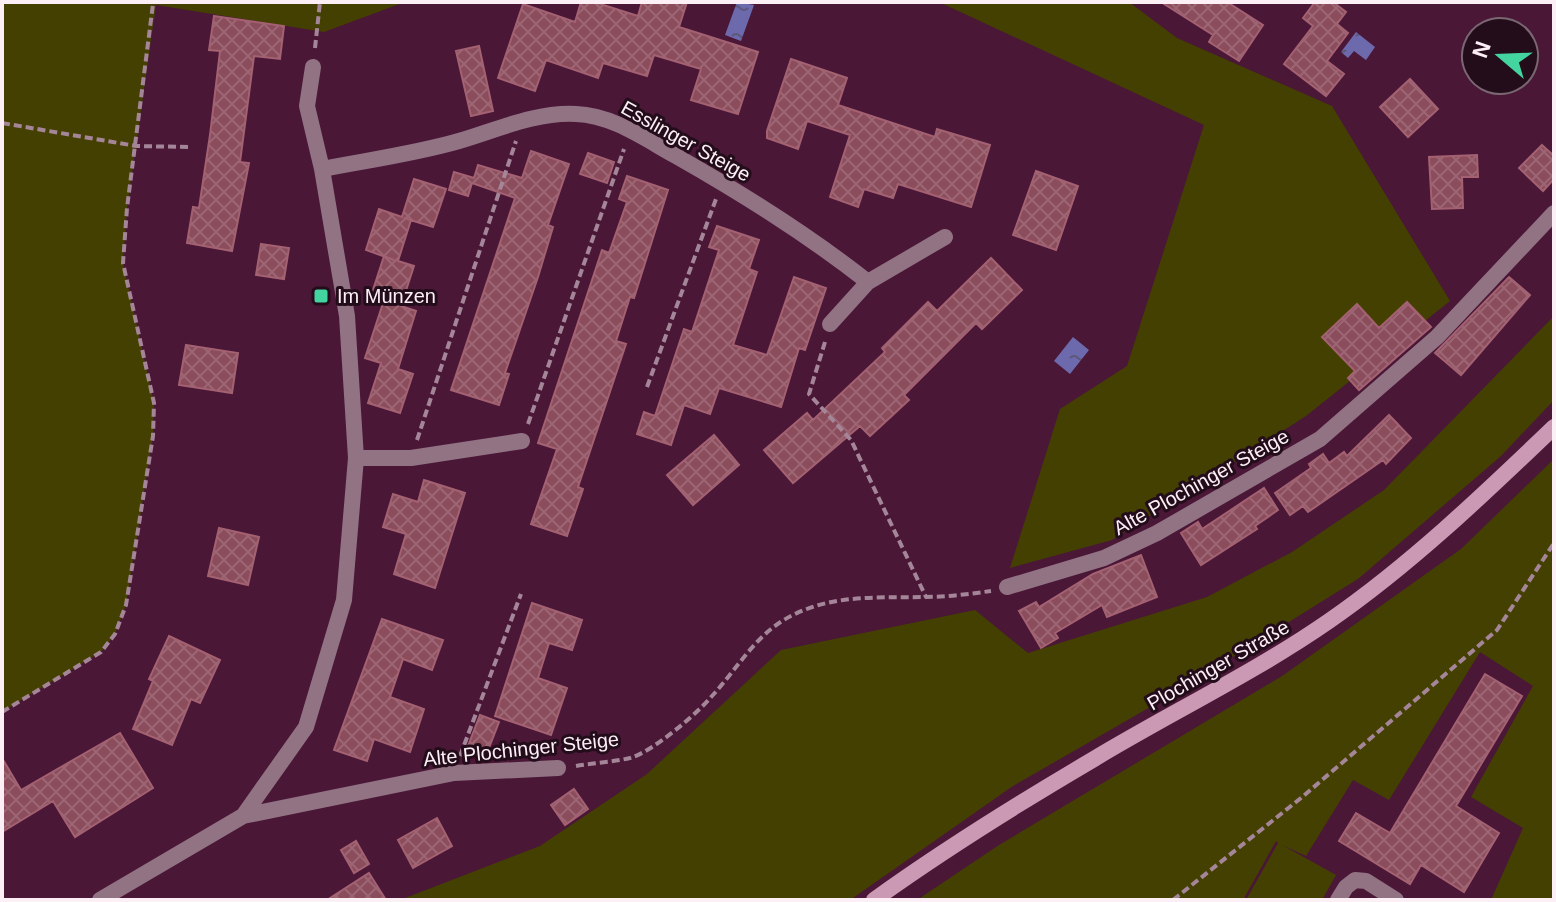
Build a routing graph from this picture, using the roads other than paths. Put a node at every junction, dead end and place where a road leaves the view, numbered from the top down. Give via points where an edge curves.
1 (313, 67) road end
2 (322, 169) junction
3 (1554, 213) edge
4 (945, 237) dead end
5 (868, 282) junction
6 (830, 324) road end
7 (1554, 427) edge
8 (522, 441) road end
9 (356, 458) junction
10 (1007, 587) road end
11 (558, 768) road end
12 (243, 816) junction
13 (100, 900) edge
14 (874, 900) edge
15 (1338, 900) edge
16 (1396, 900) edge

1 - 2 street via 307,106
2 - 5 street, Esslinger Steige via 458,141 523,120 596,115 722,182 820,244
2 - 9 street via 347,316
3 - 10 street, Alte Plochinger Steige via 1437,337 1320,439 1157,533 1104,558
4 - 5 street
5 - 6 street
7 - 14 main road, Plochinger Straße via 1419,550 1328,622 1260,667 1060,779
8 - 9 street via 411,458
9 - 12 street via 344,600 306,727
11 - 12 street, Alte Plochinger Steige via 454,773
12 - 13 street, Alte Plochinger Steige
15 - 16 street via 1355,880

